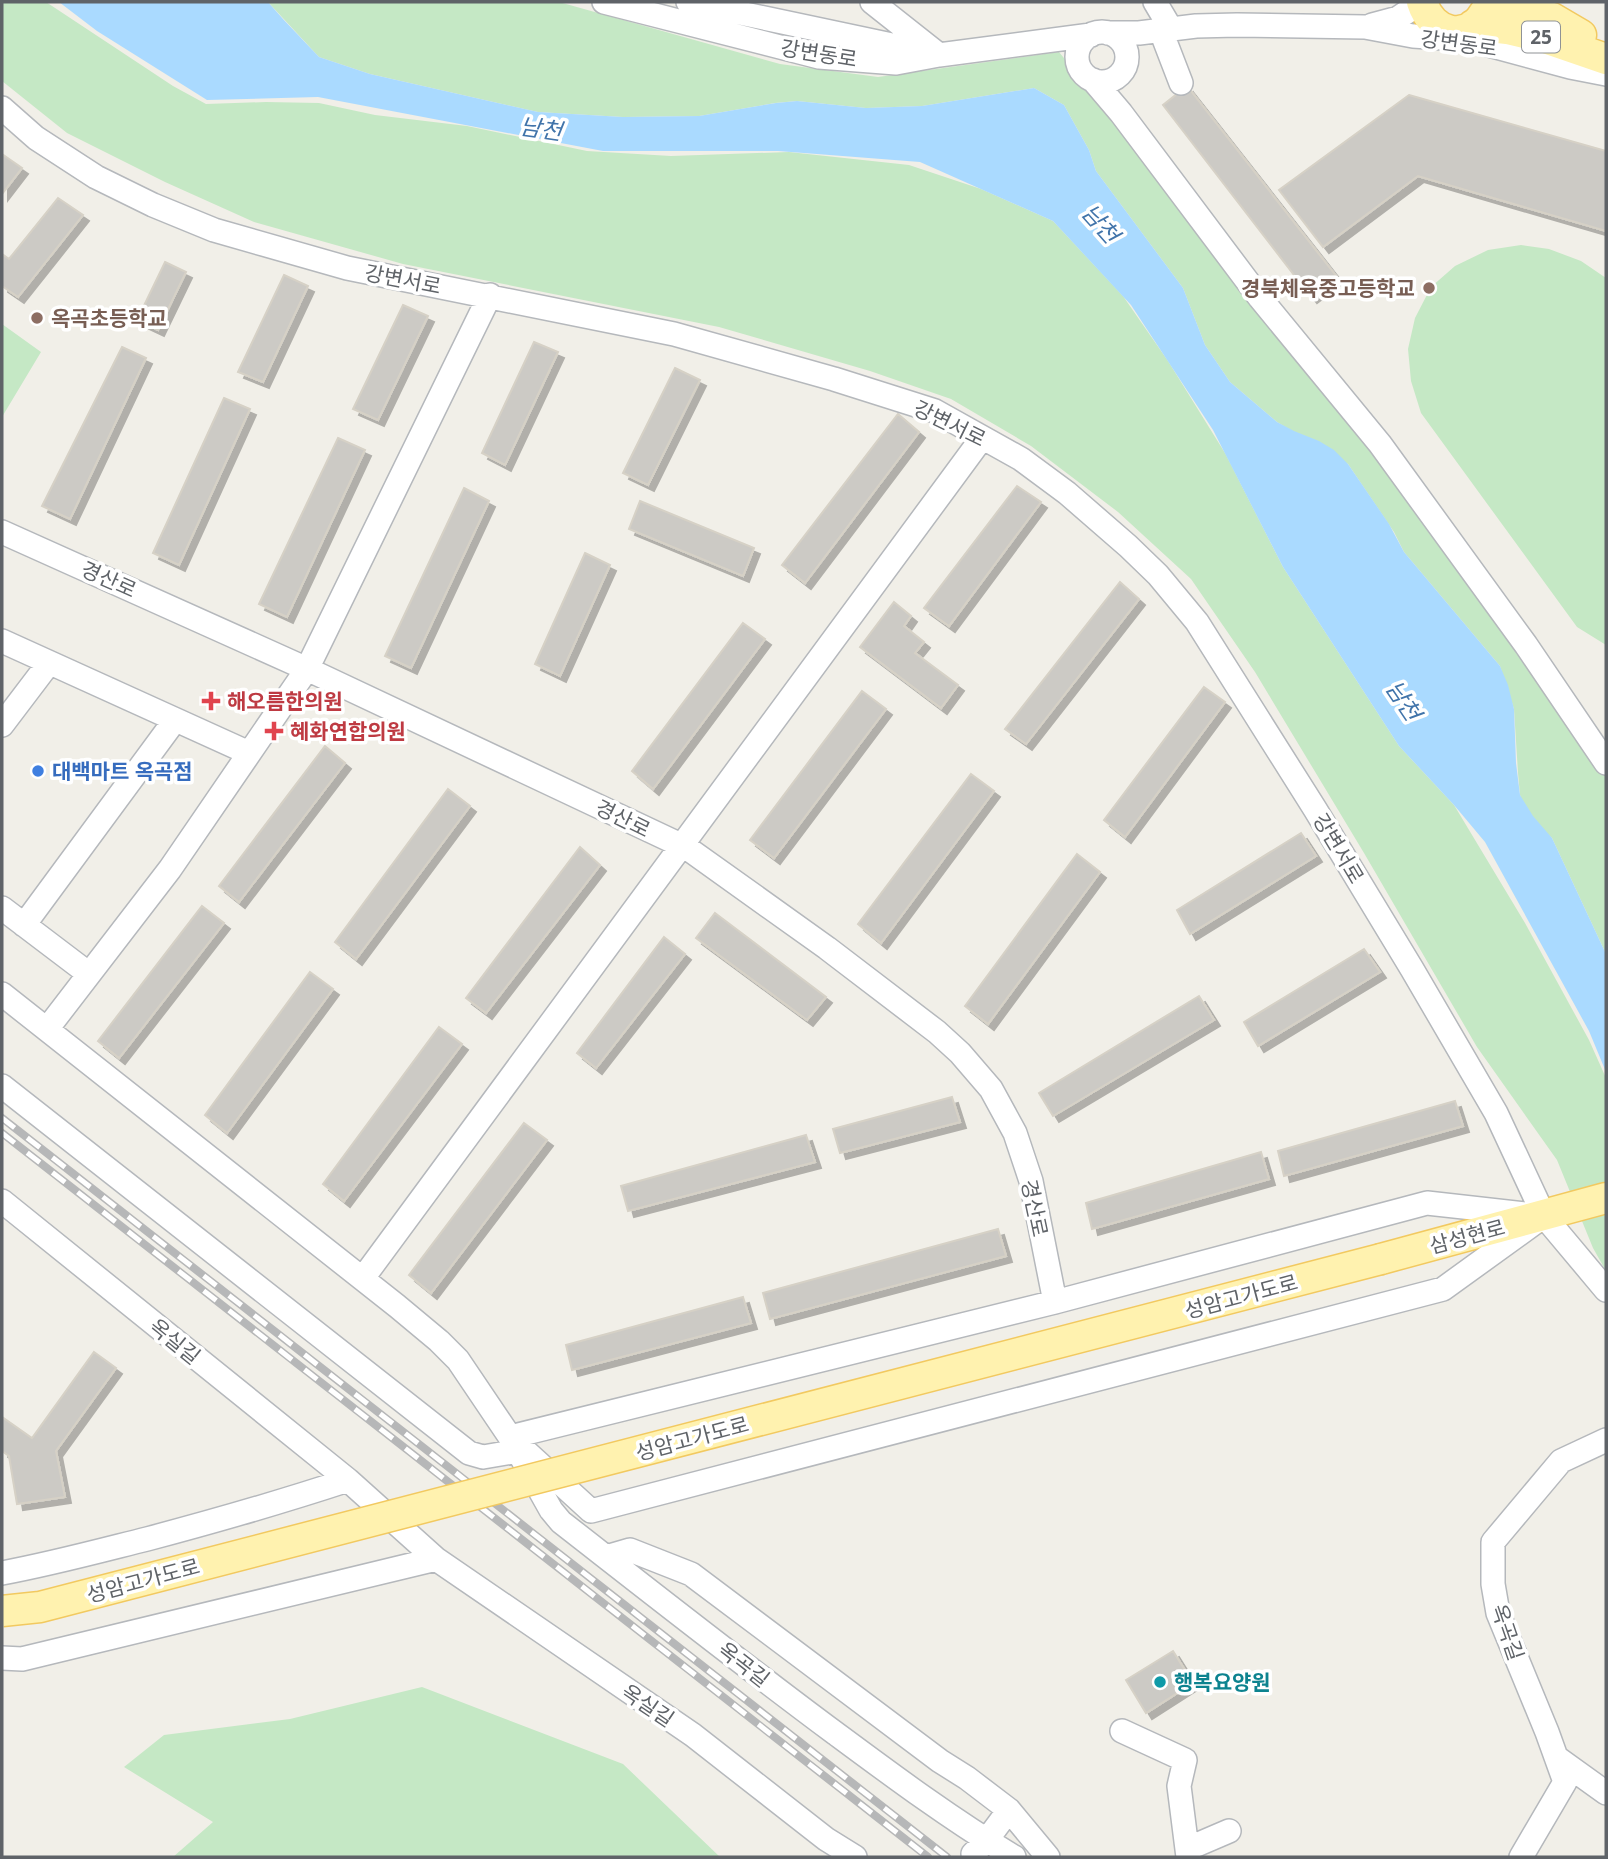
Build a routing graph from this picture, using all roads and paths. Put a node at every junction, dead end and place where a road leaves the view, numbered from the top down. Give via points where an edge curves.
1 (604, 2) edge
2 (688, 2) edge
3 (872, 2) edge
4 (1155, 2) edge
5 (1385, 2) edge
6 (1422, 2) edge
7 (1504, 2) edge
8 (1527, 2) edge
9 (1481, 13) edge
10 (1552, 18) junction
11 (1365, 27) junction
12 (1442, 28) junction
13 (1163, 30) junction
14 (1394, 32) junction
15 (1100, 34) junction
16 (1039, 43) junction
17 (939, 55) junction
18 (1606, 57) edge
19 (1078, 62) junction
20 (1125, 68) junction
21 (1606, 74) edge
22 (1093, 80) junction
23 (1181, 83) dead end
24 (2, 108) edge
25 (1121, 113) junction
26 (490, 295) junction
27 (982, 438) junction
28 (2, 532) edge
29 (2, 641) edge
30 (50, 663) junction
31 (307, 669) junction
32 (175, 720) junction
33 (2, 725) edge
34 (249, 753) junction
35 (1606, 763) edge
36 (682, 846) junction
37 (2, 908) edge
38 (24, 925) junction
39 (89, 974) junction
40 (2, 994) edge
41 (47, 1029) junction
42 (2, 1086) edge
43 (1606, 1198) edge
44 (2, 1201) edge
45 (1548, 1214) junction
46 (1381, 1259) joint
47 (363, 1278) junction
48 (1606, 1290) edge
49 (1055, 1302) junction
50 (1606, 1440) edge
51 (514, 1444) junction
52 (348, 1480) junction
53 (606, 1557) junction
54 (436, 1559) junction
55 (2, 1573) edge
56 (2, 1611) edge
57 (2, 1658) edge
58 (1122, 1731) dead end
59 (1556, 1757) junction
60 (1606, 1793) edge
61 (1009, 1810) junction
62 (1229, 1831) dead end
63 (980, 1847) junction
64 (1187, 1853) edge
65 (855, 1857) edge
66 (1014, 1857) edge
67 (1048, 1857) edge
68 (1521, 1857) edge

1 - 17 street, 강변동로 via 819,57 896,63
2 - 17 street
3 - 17 street
4 - 13 street
5 - 11 street
6 - 11 street, 강변동로 via 1398,18
6 - 12 main road via 1425,13
7 - 10 main road, 25
8 - 10 main road, 25
9 - 12 main road, 25 via 1463,30
9 - 18 main road, 25 via 1507,29
10 - 18 main road, 25
11 - 13 street, 강변동로 via 1237,25
11 - 14 street, 강변동로
12 - 14 street, 강변동로
13 - 15 street, 강변동로
13 - 20 street via 1135,53
13 - 23 street
14 - 21 street, 강변동로 via 1481,43
15 - 16 street, 강변동로
15 - 19 street via 1085,39
15 - 20 street via 1115,35 1126,48
16 - 17 street, 강변동로
16 - 19 street, 강변동로 via 1062,50
19 - 22 street, 강변동로
20 - 22 street via 1109,81
20 - 25 street via 1119,85
22 - 25 street, 강변동로
24 - 26 street, 강변서로 via 36,138 96,177 214,230 347,268
25 - 35 street, 강변동로 via 1260,298 1380,444
26 - 27 street, 강변서로 via 674,334 781,363 935,411
26 - 31 street
27 - 36 street
27 - 45 street, 강변서로 via 1067,492 1158,575 1197,622 1419,981
28 - 31 street, 경산로
29 - 30 street
30 - 32 street
30 - 33 street
31 - 34 street
31 - 36 street, 경산로
32 - 34 street
32 - 38 street
34 - 39 street via 170,869
36 - 47 street
36 - 49 street, 경산로 via 827,948 945,1039 991,1089 1015,1133 1031,1181
37 - 38 street
38 - 39 street
39 - 41 street
40 - 41 street
41 - 47 street
42 - 51 street via 469,1453 483,1457
43 - 45 main road, 삼성현로
44 - 52 street, 옥실길
45 - 46 main road, 삼성현로
45 - 48 street, 강변서로
45 - 49 street via 1427,1203
45 - 51 street via 1443,1289 591,1511
46 - 56 main road, 성암고가도로, bridge via 40,1607
47 - 51 street via 458,1360
49 - 51 street
50 - 59 street, 옥곡길 via 1562,1461 1493,1542 1498,1613
51 - 53 street, 옥곡길 via 556,1516
52 - 54 street, 옥실길
52 - 55 street via 171,1532
53 - 61 street via 630,1550 691,1574
53 - 63 street, 옥곡길
54 - 57 street via 22,1659
54 - 65 street, 옥실길 via 693,1735
58 - 64 street via 1185,1760 1179,1786
59 - 60 street
59 - 68 street, 옥곡길 via 1565,1782
61 - 63 street
61 - 67 street
62 - 64 street
63 - 66 street, 옥곡길

